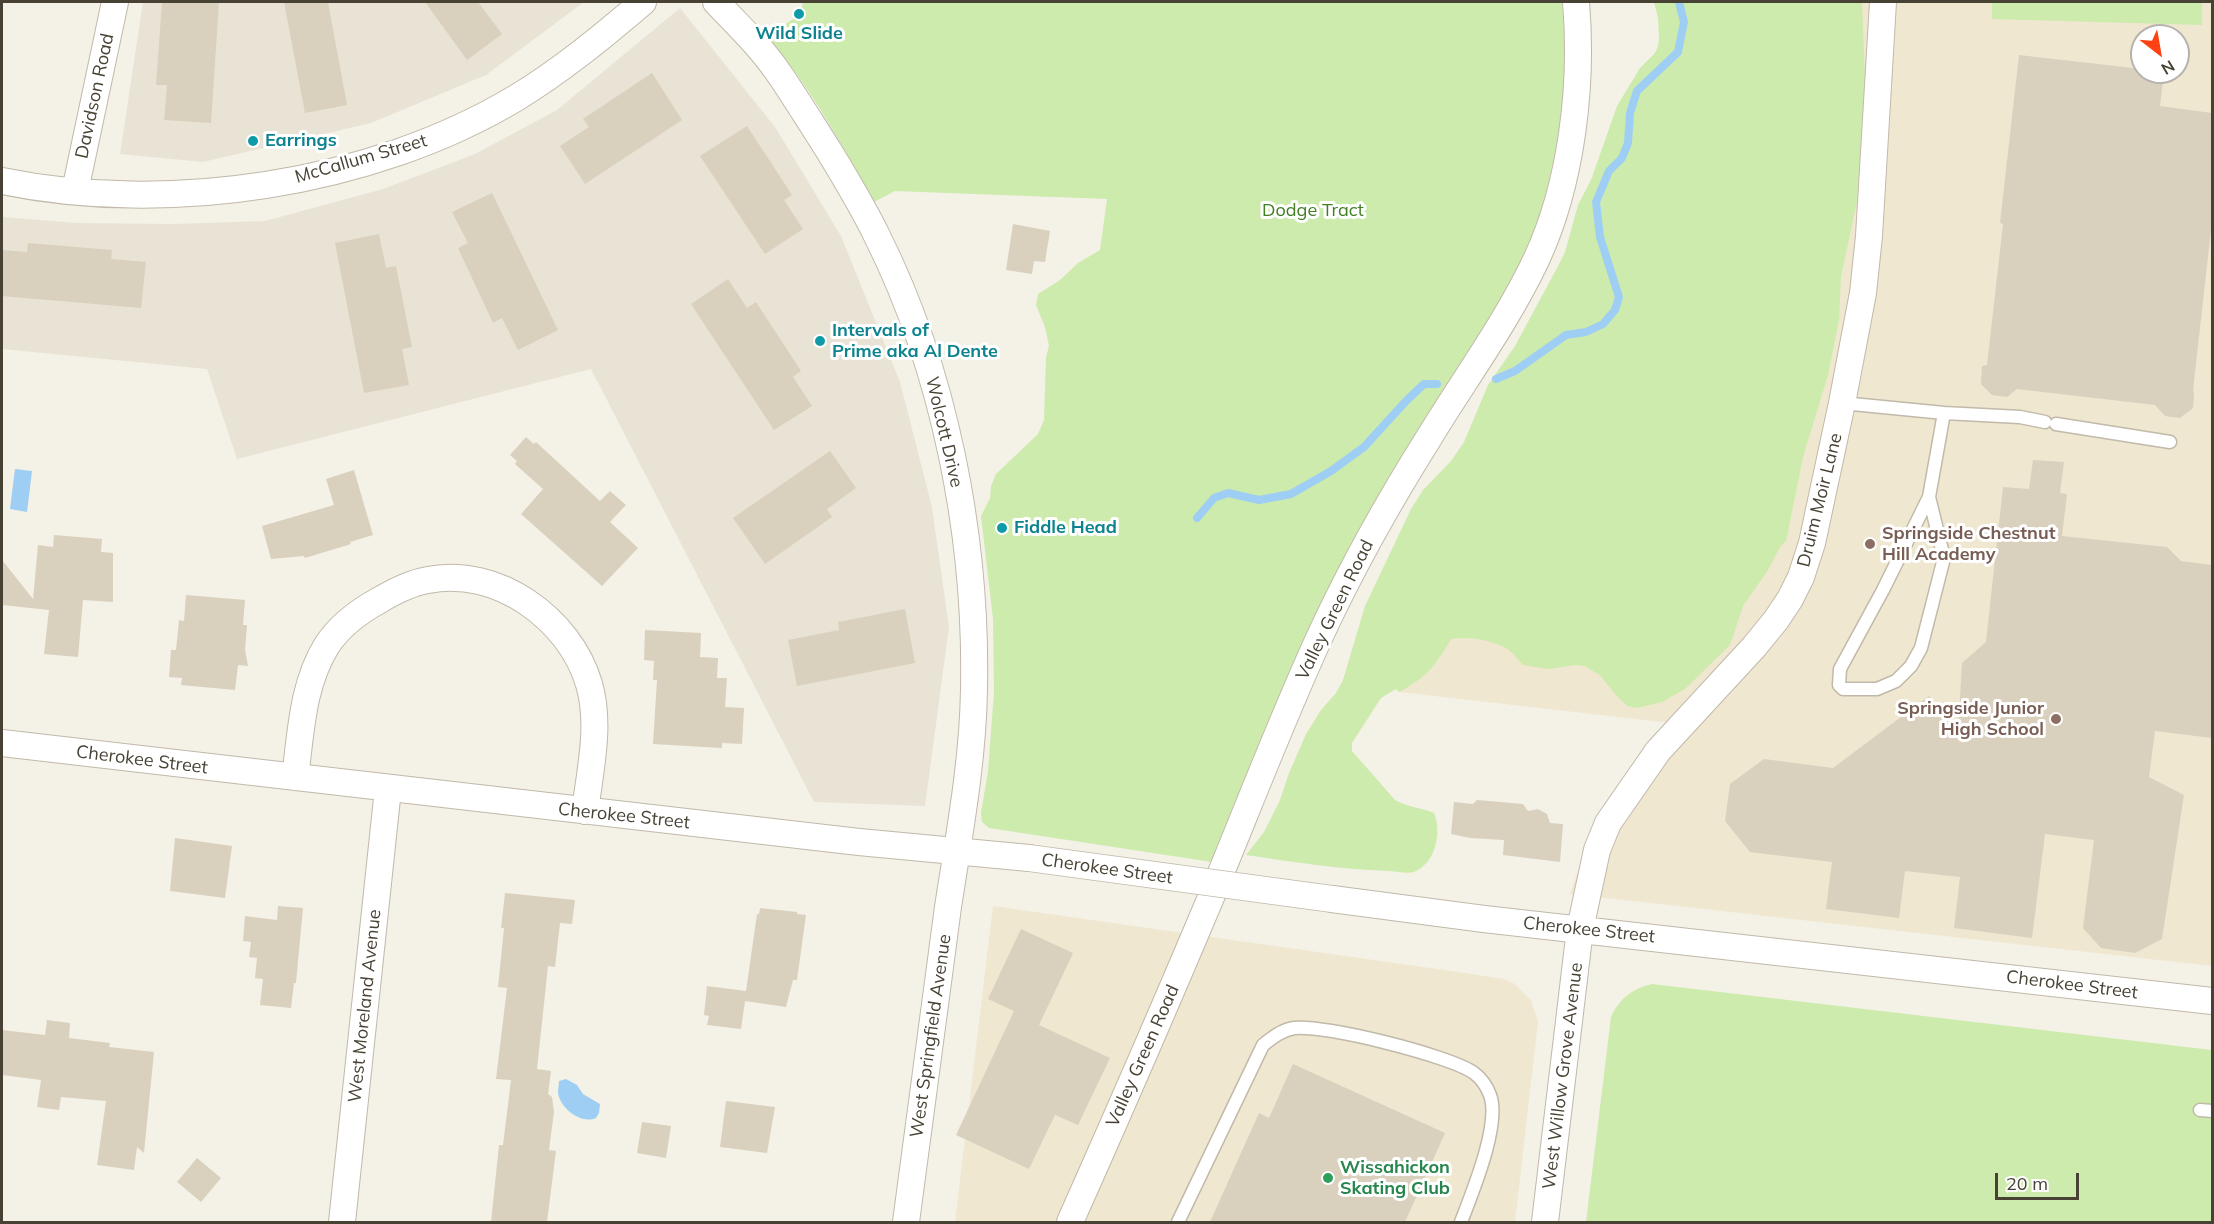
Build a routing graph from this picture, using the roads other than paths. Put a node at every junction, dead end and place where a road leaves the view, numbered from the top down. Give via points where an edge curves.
1 (115, 2) edge
2 (643, 2) edge
3 (716, 2) edge
4 (1576, 2) edge
5 (1883, 2) edge
6 (2, 181) edge
7 (75, 191) junction
8 (1842, 403) junction
9 (1944, 412) junction
10 (2170, 442) dead end
11 (1929, 497) junction
12 (2, 743) edge
13 (295, 777) junction
14 (388, 789) junction
15 (585, 811) junction
16 (957, 850) junction
17 (1580, 929) junction
18 (2212, 1002) edge
19 (342, 1222) edge
20 (906, 1222) edge
21 (1070, 1222) edge
22 (1178, 1222) edge
23 (1461, 1222) edge
24 (1545, 1222) edge

1 - 7 street, Davidson Road
2 - 7 street, McCallum Street via 561,68 516,98 433,139 398,151 350,166 240,188 181,193
3 - 16 street, Wolcott Drive via 779,73 857,199 897,282 937,396 966,533 973,608 974,701
4 - 21 street, Valley Green Road via 1575,120 1554,212 1537,257 1350,573
5 - 8 street, Druim Moir Lane via 1869,236 1863,293
6 - 7 street, McCallum Street
8 - 9 lane
8 - 17 street, Druim Moir Lane via 1801,578 1754,647 1658,751 1608,823 1592,867
9 - 10 lane via 2020,417
9 - 11 lane
11 - 11 lane via 1840,669 1839,685 1844,689 1878,689 1896,681 1921,648 1944,558
12 - 13 street, Cherokee Street
13 - 14 street, Cherokee Street
13 - 15 street via 304,701 327,645 354,617 397,590 428,580 463,578 495,585 522,598 566,638 581,662 594,712
14 - 15 street, Cherokee Street
14 - 19 street, West Moreland Avenue
15 - 16 street, Cherokee Street
16 - 17 street, Cherokee Street, bridge
16 - 20 street, West Springfield Avenue
17 - 18 street, Cherokee Street
17 - 24 street, West Willow Grove Avenue
22 - 23 lane via 1263,1045 1276,1034 1307,1027 1449,1060 1474,1073 1486,1085 1493,1114 1486,1150

